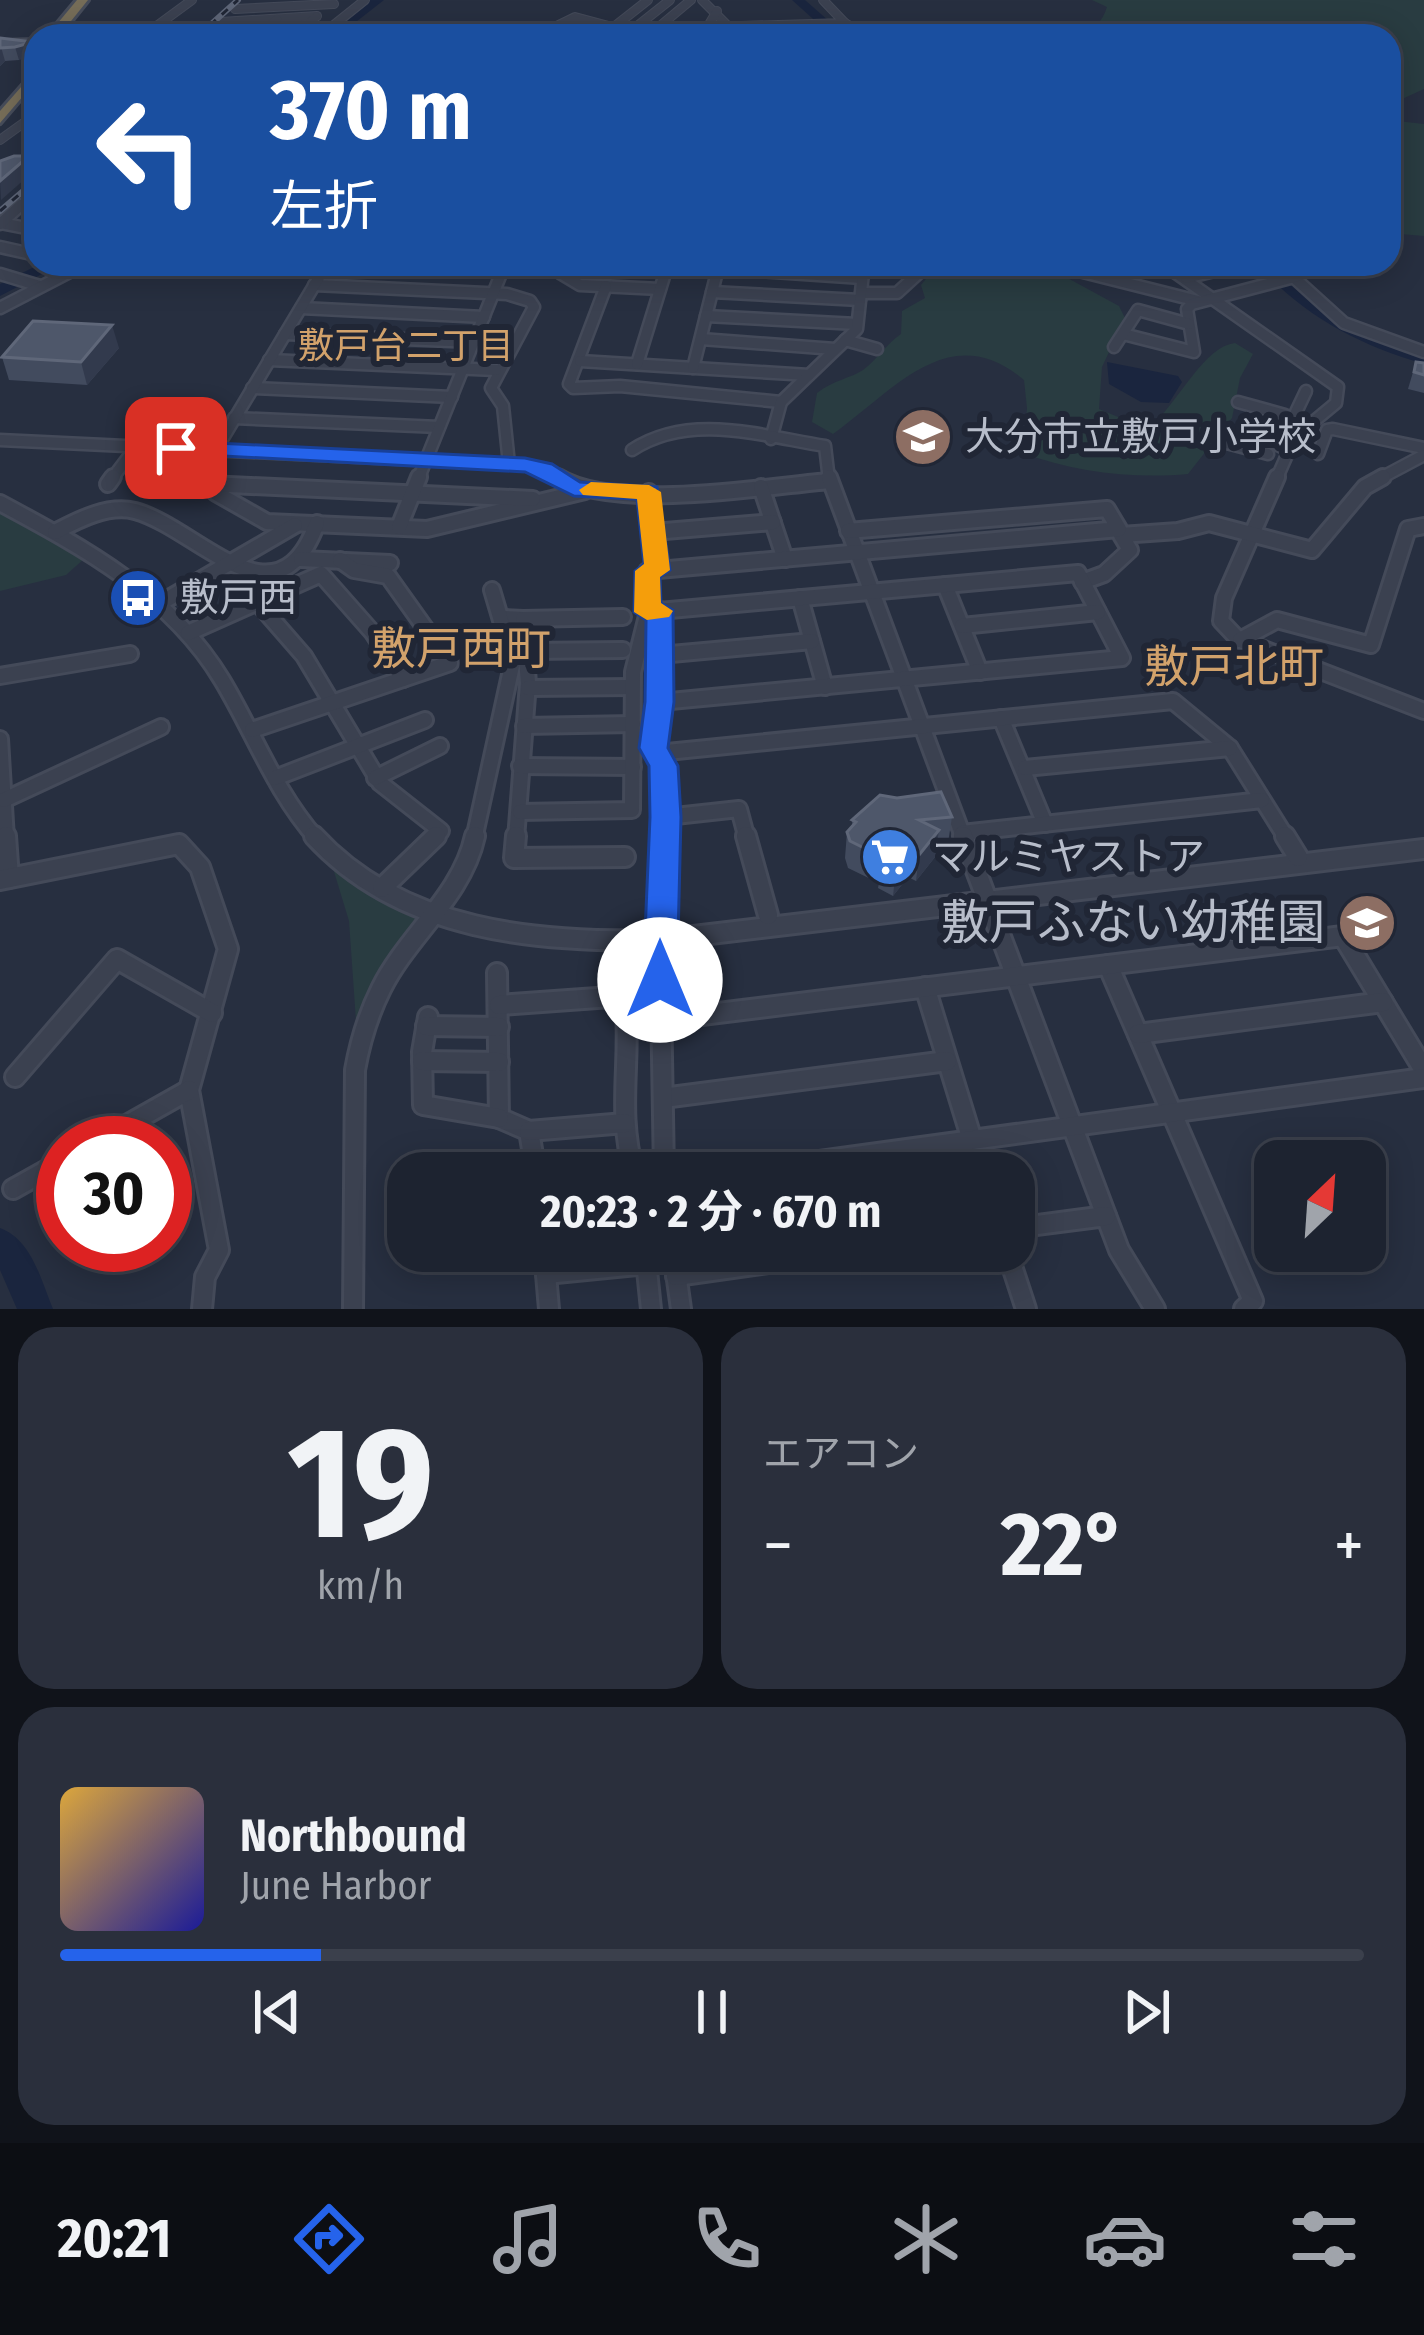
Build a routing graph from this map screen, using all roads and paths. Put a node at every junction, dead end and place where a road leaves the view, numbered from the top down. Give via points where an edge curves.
1 (82, 0) edge
2 (92, 0) edge
3 (192, 0) edge
4 (246, 0) edge
5 (365, 0) edge
6 (648, 0) edge
7 (670, 0) edge
8 (691, 0) edge
9 (702, 0) edge
10 (823, 0) edge
11 (336, 2) edge
12 (236, 9) junction
13 (717, 10) junction
14 (317, 16) junction
15 (279, 18) junction
16 (221, 22) joint
17 (842, 23) joint
18 (63, 24) edge
19 (73, 24) edge
20 (159, 24) edge
21 (271, 24) edge
22 (307, 24) edge
23 (335, 24) edge
24 (556, 24) edge
25 (600, 24) edge
26 (622, 24) edge
27 (640, 24) edge
28 (662, 24) edge
29 (709, 24) edge
30 (727, 24) edge
31 (832, 24) edge
32 (24, 76) edge
33 (24, 86) edge
34 (2, 110) edge
35 (24, 123) edge
36 (15, 129) junction
37 (24, 130) edge
38 (0, 136) edge
39 (22, 204) edge
40 (1, 224) edge
41 (8, 276) edge
42 (58, 276) edge
43 (320, 276) edge
44 (500, 276) edge
45 (565, 276) edge
46 (664, 276) edge
47 (716, 276) edge
48 (836, 276) edge
49 (916, 276) edge
50 (1099, 276) edge
51 (1123, 276) edge
52 (1183, 276) edge
53 (1194, 276) edge
54 (1296, 277) joint
55 (862, 278) joint
56 (1186, 278) junction
57 (37, 285) junction
58 (314, 285) junction
59 (606, 286) junction
60 (1138, 286) junction
61 (660, 289) junction
62 (712, 292) junction
63 (494, 293) junction
64 (860, 296) junction
65 (1214, 296) junction
66 (1198, 301) junction
67 (0, 308) edge
68 (301, 308) junction
69 (706, 316) junction
70 (484, 317) junction
71 (857, 324) junction
72 (1189, 324) junction
73 (285, 334) junction
74 (1123, 334) junction
75 (700, 339) junction
76 (474, 342) junction
77 (840, 345) junction
78 (1114, 347) dead end
79 (877, 349) dead end
80 (1424, 352) edge
81 (269, 359) junction
82 (580, 361) junction
83 (356, 364) junction
84 (637, 364) junction
85 (416, 366) junction
86 (694, 368) junction
87 (463, 369) junction
88 (496, 370) junction
89 (809, 375) junction
90 (252, 388) junction
91 (342, 392) junction
92 (1306, 392) dead end
93 (404, 395) junction
94 (452, 397) junction
95 (782, 402) junction
96 (1238, 402) dead end
97 (234, 418) junction
98 (439, 427) junction
99 (1297, 434) junction
100 (771, 439) junction
101 (1272, 439) junction
102 (0, 440) edge
103 (136, 447) junction
104 (214, 450) junction
105 (632, 450) dead end
106 (1290, 451) junction
107 (1424, 452) edge
108 (1268, 454) dead end
109 (1318, 454) dead end
110 (426, 460) junction
111 (509, 464) junction
112 (829, 481) junction
113 (107, 484) dead end
114 (209, 484) junction
115 (761, 487) junction
116 (587, 490) junction
117 (649, 492) junction
118 (413, 493) junction
119 (550, 500) junction
120 (0, 503) edge
121 (298, 522) junction
122 (772, 522) junction
123 (317, 524) junction
124 (1424, 526) edge
125 (399, 527) junction
126 (848, 531) junction
127 (55, 532) junction
128 (653, 532) junction
129 (1251, 534) junction
130 (856, 552) junction
131 (301, 559) junction
132 (785, 559) junction
133 (340, 560) junction
134 (230, 562) junction
135 (390, 563) dead end
136 (657, 570) junction
137 (1082, 582) junction
138 (945, 585) junction
139 (492, 590) dead end
140 (871, 592) junction
141 (800, 598) junction
142 (257, 602) junction
143 (159, 604) junction
144 (654, 611) junction
145 (1098, 613) junction
146 (623, 617) dead end
147 (513, 619) junction
148 (962, 626) junction
149 (188, 633) junction
150 (1240, 640) junction
151 (812, 641) junction
152 (623, 650) dead end
153 (527, 651) junction
154 (130, 654) dead end
155 (660, 656) junction
156 (980, 672) junction
157 (0, 676) edge
158 (403, 679) junction
159 (904, 679) junction
160 (632, 687) junction
161 (825, 687) junction
162 (528, 688) junction
163 (659, 702) junction
164 (334, 703) junction
165 (1424, 711) edge
166 (1001, 718) junction
167 (424, 720) dead end
168 (633, 724) junction
169 (524, 726) junction
170 (922, 726) junction
171 (160, 727) dead end
172 (252, 730) junction
173 (0, 739) edge
174 (440, 746) dead end
175 (358, 748) junction
176 (1230, 748) junction
177 (657, 753) junction
178 (520, 766) junction
179 (633, 767) junction
180 (1025, 769) junction
181 (275, 778) junction
182 (375, 778) junction
183 (4, 800) junction
184 (1262, 800) junction
185 (520, 812) junction
186 (666, 817) junction
187 (1046, 824) junction
188 (962, 833) junction
189 (1424, 849) edge
190 (625, 857) dead end
191 (1298, 857) dead end
192 (4, 879) edge
193 (382, 888) junction
194 (988, 902) junction
195 (436, 912) junction
196 (768, 915) dead end
197 (660, 940) junction
198 (1108, 965) junction
199 (497, 973) dead end
200 (1016, 976) junction
201 (925, 987) junction
202 (1383, 1002) junction
203 (499, 1005) junction
204 (212, 1013) junction
205 (661, 1020) junction
206 (499, 1027) junction
207 (1138, 1034) junction
208 (422, 1061) junction
209 (947, 1061) junction
210 (499, 1062) junction
211 (1424, 1074) edge
212 (15, 1077) dead end
213 (189, 1090) junction
214 (663, 1098) junction
215 (1172, 1113) junction
216 (143, 1116) edge
217 (500, 1118) junction
218 (625, 1123) junction
219 (1072, 1126) junction
220 (529, 1131) junction
221 (972, 1140) junction
222 (532, 1152) edge
223 (628, 1152) edge
224 (664, 1152) edge
225 (885, 1152) edge
226 (36, 1176) edge
227 (13, 1189) dead end
228 (1106, 1216) junction
229 (1035, 1225) edge
230 (558, 1272) edge
231 (647, 1272) edge
232 (676, 1272) edge
233 (704, 1272) edge
234 (1014, 1272) edge
235 (546, 1274) joint
236 (676, 1276) junction
237 (202, 1309) edge
238 (352, 1309) edge
239 (549, 1309) edge
240 (651, 1309) edge
241 (681, 1309) edge
242 (1026, 1309) edge
243 (1155, 1309) edge
244 (1244, 1309) edge

1 - 18 highway
2 - 19 highway
3 - 20 street
4 - 12 street
5 - 23 street
6 - 26 street
7 - 27 street
8 - 28 street
9 - 13 street
10 - 17 street
11 - 12 street
11 - 14 street
12 - 16 street
13 - 29 street
13 - 30 street
14 - 15 street
14 - 22 street
15 - 16 street
15 - 21 street
17 - 31 street
24 - 25 street via 568,17
32 - 34 highway
33 - 34 highway
35 - 36 street
36 - 37 street
36 - 38 street
39 - 40 street
41 - 57 street
42 - 57 street
43 - 58 street
44 - 63 street
45 - 59 street
46 - 61 street
47 - 62 street
48 - 55 street
49 - 64 street via 897,293
50 - 60 street
51 - 60 street
52 - 56 street
53 - 56 street
54 - 65 street
54 - 80 street via 1338,320
55 - 64 street
56 - 65 street
57 - 67 street
58 - 63 street
58 - 68 street
59 - 61 street
59 - 82 street
60 - 66 street
61 - 84 street
62 - 64 street
62 - 69 street
63 - 70 street
63 - 88 street via 534,307
64 - 71 street
65 - 66 street
65 - 99 street via 1338,387 1336,403
66 - 72 street via 1187,309
68 - 70 street
68 - 73 street
69 - 71 street
69 - 75 street
70 - 76 street
71 - 77 street
72 - 74 street via 1138,310
72 - 74 street via 1194,352
73 - 76 street
73 - 81 street
74 - 78 street
75 - 77 street
75 - 86 street
76 - 87 street
77 - 79 street
77 - 89 street
81 - 83 street
81 - 90 street
82 - 84 street
82 - 95 street via 569,384 582,390 620,386
83 - 85 street
83 - 91 street
84 - 86 street
85 - 87 street
85 - 93 street
86 - 89 street
87 - 88 street
87 - 94 street
88 - 111 street via 491,388 503,406
89 - 95 street
90 - 91 street
90 - 97 street
91 - 93 street
92 - 99 street via 1286,431
93 - 94 street
94 - 98 street
95 - 100 street
96 - 101 street via 1285,415
97 - 98 street
97 - 104 street
98 - 110 street
99 - 106 street
100 - 105 street via 676,428
100 - 112 street via 826,446
101 - 106 street
101 - 108 street via 1234,430 1219,441
102 - 103 street
103 - 104 street
103 - 113 street
104 - 110 street
104 - 114 street via 205,468
106 - 129 street
107 - 109 street via 1333,429
107 - 129 street via 1365,487 1312,550
110 - 111 street
110 - 118 street
111 - 116 street via 536,466
112 - 115 street
112 - 126 street
114 - 118 street
114 - 121 street via 268,522
115 - 117 street
115 - 122 street
116 - 117 street
116 - 119 street
117 - 128 street
118 - 119 street
118 - 125 street
119 - 125 street via 427,529
120 - 127 street
121 - 123 street
121 - 134 street
122 - 128 street
122 - 132 street
123 - 125 street
123 - 131 street
124 - 150 street via 1408,529 1371,645 1277,620
126 - 130 street
126 - 130 street via 1107,508 1119,530
127 - 134 street via 81,518 132,510
127 - 143 street
128 - 136 street
129 - 137 street via 1209,523 1121,535 1130,550
129 - 150 street via 1220,610
130 - 132 street
130 - 140 street
131 - 133 street
131 - 134 street via 246,571
132 - 136 street
133 - 135 street
133 - 158 street via 388,576 450,663
134 - 143 street
136 - 144 street via 647,571
137 - 138 street via 1078,573
137 - 145 street
138 - 140 street
138 - 148 street
139 - 147 street
140 - 141 street
140 - 159 street
141 - 144 street
141 - 151 street
142 - 149 street
142 - 158 street via 321,574
142 - 164 street
143 - 149 street
144 - 155 street
144 - 160 street
145 - 148 street
145 - 156 street via 1122,658
146 - 147 street
147 - 153 street
147 - 195 street via 513,661 472,845
148 - 156 street
149 - 172 street
150 - 165 street
151 - 155 street
151 - 161 street
152 - 153 street
153 - 162 street
154 - 157 street
155 - 163 street
156 - 159 street
158 - 164 street
159 - 161 street
159 - 170 street
160 - 162 street
160 - 168 street
161 - 163 street
162 - 169 street
163 - 177 street
164 - 172 street
164 - 175 street
166 - 170 street
166 - 176 street via 1173,700
166 - 180 street
167 - 175 street
168 - 169 street
168 - 179 street
169 - 178 street
170 - 177 street
170 - 188 street
171 - 183 street
172 - 181 street
173 - 183 street
174 - 182 street
175 - 181 street
175 - 182 street
176 - 180 street
176 - 184 street
177 - 186 street
178 - 179 street
178 - 185 street
179 - 185 street via 632,810
180 - 187 street
181 - 193 street via 312,834
182 - 193 street via 441,831
183 - 192 street
184 - 187 street
184 - 191 street
185 - 190 street via 514,857
186 - 196 street via 739,809
186 - 197 street
187 - 188 street
188 - 194 street
189 - 194 street
192 - 204 street via 187,848 228,949
193 - 195 street
194 - 197 street
194 - 200 street
195 - 197 street via 564,940
195 - 238 street via 382,986 360,1040
197 - 205 street
198 - 200 street
198 - 202 street via 1343,936
198 - 207 street
199 - 203 street
200 - 201 street
200 - 219 street
201 - 205 street
201 - 209 street
202 - 207 street
202 - 211 street
203 - 206 street
203 - 218 street via 625,996
204 - 212 street via 117,958
204 - 213 street
205 - 214 street
206 - 208 street via 427,1021
206 - 210 street
207 - 215 street
208 - 210 street
208 - 217 street via 423,1105
209 - 214 street
209 - 221 street
210 - 217 street
211 - 215 street
213 - 216 street
213 - 237 street via 219,1250
214 - 224 street
215 - 219 street
215 - 244 street via 1253,1301
217 - 220 street
218 - 220 street
218 - 223 street
219 - 221 street
219 - 228 street
220 - 222 street
221 - 225 street
226 - 227 street
228 - 229 street
228 - 243 street
230 - 235 street
231 - 240 street
232 - 236 street
233 - 236 street
234 - 242 street
235 - 239 street
236 - 241 street

